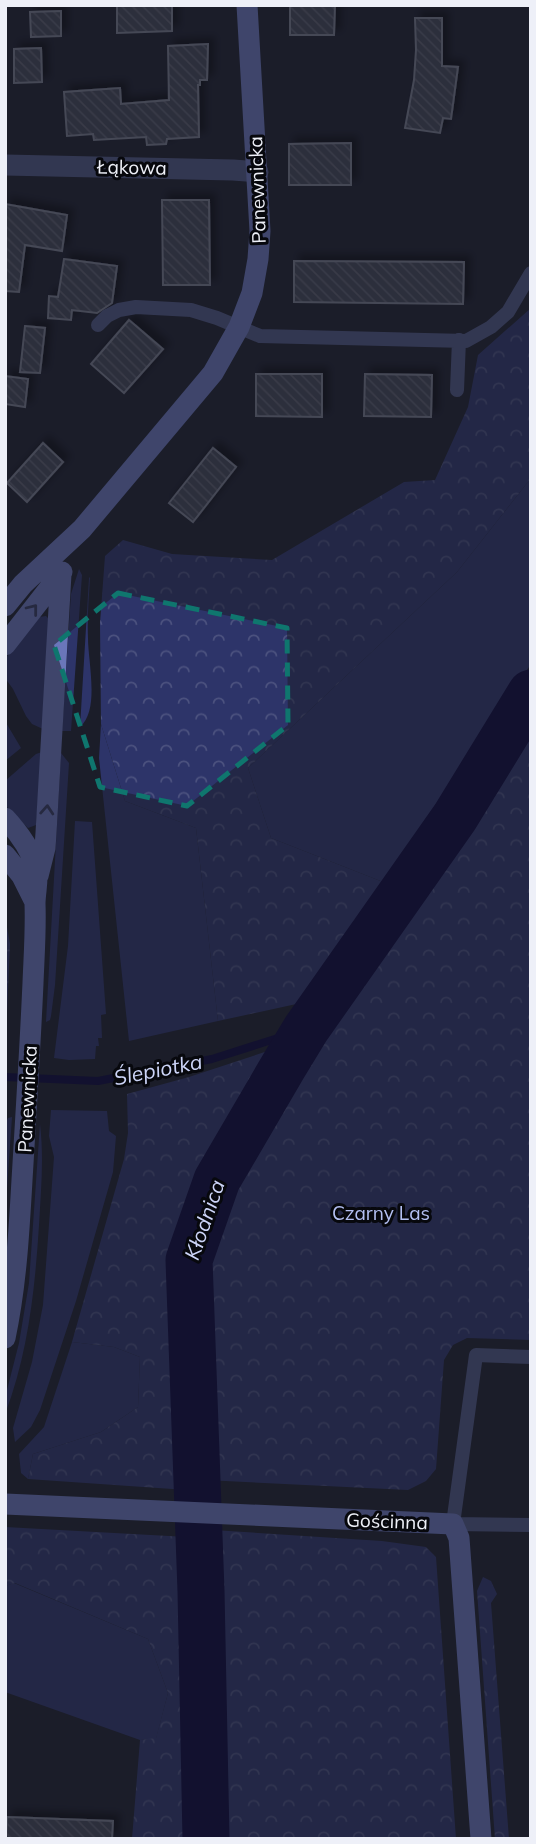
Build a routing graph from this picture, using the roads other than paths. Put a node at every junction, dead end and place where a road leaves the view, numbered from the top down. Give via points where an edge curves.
1 (247, 5) edge
2 (5, 166) edge
3 (258, 172) junction
4 (531, 273) edge
5 (98, 325) dead end
6 (239, 327) junction
7 (459, 340) junction
8 (457, 390) dead end
9 (82, 529) junction
10 (61, 574) junction
11 (23, 584) junction
12 (5, 597) edge
13 (5, 606) edge
14 (5, 645) edge
15 (5, 818) edge
16 (5, 855) edge
17 (37, 878) junction
18 (35, 902) junction
19 (5, 1338) edge
20 (531, 1357) edge
21 (5, 1504) edge
22 (453, 1524) junction
23 (531, 1525) edge
24 (481, 1839) edge

1 - 3 street, Panewnicka
2 - 3 street, Łąkowa
3 - 6 street, Panewnicka via 258,259
4 - 7 lane via 508,312 491,327 466,341
5 - 6 lane via 119,310 135,307 191,310
6 - 7 lane via 260,336
6 - 9 street, Panewnicka via 213,373
7 - 8 lane
9 - 10 street, Panewnicka
9 - 11 street, Panewnicka
14 -> 10 street, Panewnicka
17 -> 10 street via 45,848
11 - 12 street
11 - 13 street, Panewnicka
15 - 17 street, Panewnicka via 30,852
16 - 18 street, Panewnicka
17 - 18 street, Panewnicka
18 - 19 street, Panewnicka via 15,1280
20 - 22 lane via 476,1354
21 - 22 street, Gościnna
22 - 23 lane
22 - 24 street, Gościnna via 459,1538

